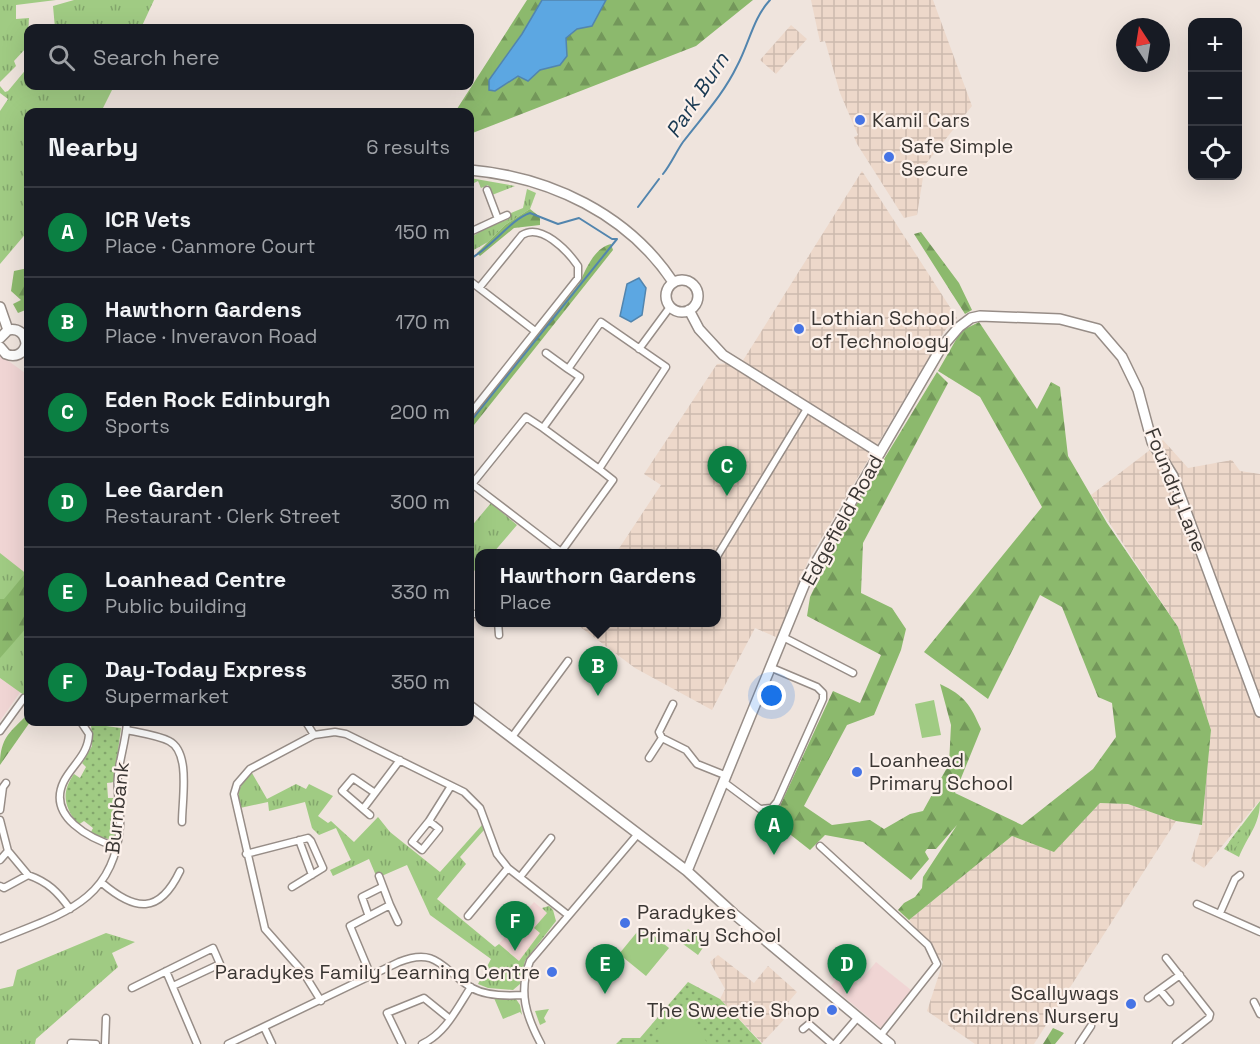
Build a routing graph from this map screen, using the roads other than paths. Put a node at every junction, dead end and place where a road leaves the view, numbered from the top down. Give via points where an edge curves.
1 (474, 171) edge
2 (487, 190) dead end
3 (507, 215) dead end
4 (498, 219) junction
5 (474, 230) edge
6 (673, 282) junction
7 (474, 285) edge
8 (474, 287) edge
9 (670, 307) junction
10 (0, 308) edge
11 (689, 310) junction
12 (971, 318) joint
13 (8, 330) junction
14 (535, 331) junction
15 (24, 333) edge
16 (648, 337) junction
17 (0, 338) edge
18 (628, 341) junction
19 (639, 349) junction
20 (1, 351) edge
21 (546, 353) dead end
22 (24, 354) edge
23 (568, 369) junction
24 (808, 407) junction
25 (474, 409) edge
26 (543, 428) junction
27 (877, 451) junction
28 (599, 469) junction
29 (474, 482) edge
30 (474, 486) edge
31 (557, 549) edge
32 (563, 549) edge
33 (721, 551) edge
34 (498, 627) edge
35 (499, 635) dead end
36 (784, 638) junction
37 (568, 661) dead end
38 (849, 662) dead end
39 (772, 668) junction
40 (846, 670) junction
41 (853, 673) dead end
42 (24, 698) dead end
43 (673, 704) dead end
44 (474, 709) edge
45 (1260, 712) edge
46 (84, 726) edge
47 (127, 726) edge
48 (308, 726) edge
49 (127, 730) junction
50 (0, 731) edge
51 (314, 735) junction
52 (512, 736) junction
53 (662, 738) junction
54 (649, 758) dead end
55 (400, 760) junction
56 (726, 780) junction
57 (3, 785) edge
58 (451, 786) junction
59 (375, 793) junction
60 (363, 809) junction
61 (0, 810) edge
62 (370, 815) dead end
63 (0, 820) edge
64 (429, 821) junction
65 (182, 822) dead end
66 (637, 835) junction
67 (551, 838) dead end
68 (299, 840) junction
69 (820, 846) dead end
70 (117, 847) junction
71 (8, 851) junction
72 (246, 854) junction
73 (0, 861) edge
74 (508, 868) junction
75 (687, 871) junction
76 (180, 872) dead end
77 (312, 874) junction
78 (28, 875) junction
79 (1240, 875) dead end
80 (379, 876) dead end
81 (520, 877) junction
82 (102, 883) junction
83 (0, 886) edge
84 (292, 887) dead end
85 (382, 887) junction
86 (390, 904) junction
87 (1197, 904) dead end
88 (70, 909) junction
89 (1220, 913) junction
90 (368, 914) junction
91 (568, 915) junction
92 (468, 916) dead end
93 (398, 922) dead end
94 (1260, 932) edge
95 (0, 939) edge
96 (1166, 958) dead end
97 (166, 971) junction
98 (1180, 975) junction
99 (371, 976) junction
100 (173, 986) junction
101 (471, 987) junction
102 (132, 988) dead end
103 (1160, 990) junction
104 (523, 995) junction
105 (1148, 998) dead end
106 (321, 1001) junction
107 (1170, 1002) dead end
108 (1257, 1005) edge
109 (1260, 1014) edge
110 (858, 1017) junction
111 (106, 1018) dead end
112 (450, 1019) junction
113 (1091, 1026) dead end
114 (264, 1027) junction
115 (802, 1029) dead end
116 (880, 1035) junction
117 (71, 1043) edge
118 (96, 1044) edge
119 (105, 1044) edge
120 (197, 1044) edge
121 (228, 1044) edge
122 (272, 1044) edge
123 (402, 1044) edge
124 (422, 1044) edge
125 (541, 1044) edge
126 (834, 1044) edge
127 (890, 1044) edge
128 (1079, 1044) edge
129 (1176, 1044) edge

1 - 6 street via 533,182 591,206 634,237
2 - 4 street
3 - 4 street
4 - 5 street
6 - 9 street via 665,296
6 - 11 street via 688,281 696,287 698,298
7 - 14 street via 522,235 535,230 543,234 573,260 579,272
8 - 14 street
9 - 11 street via 679,312
9 - 16 street
10 - 13 street
11 - 24 street via 710,343
12 - 27 street, Edgefield Road via 941,348
12 - 45 street, Foundry Lane via 1016,316 1083,324 1098,329 1122,357 1138,390 1152,442 1173,476
13 - 15 street
13 - 17 street
14 - 25 street
16 - 18 street
16 - 19 street
18 - 19 street
18 - 23 street via 601,322
19 - 28 street via 666,367
20 - 22 street via 12,356
21 - 23 street
23 - 26 street via 580,376
24 - 27 street
24 - 33 street
26 - 28 street
26 - 29 street via 526,417
27 - 36 street, Edgefield Road via 807,578
28 - 32 street via 613,480
30 - 31 street
34 - 35 street
36 - 39 street, Edgefield Road
36 - 40 street
37 - 52 street
38 - 40 street
39 - 56 street, Edgefield Road
39 - 56 street via 817,687 823,699 772,808 760,809
40 - 41 street
42 - 50 street
43 - 53 street via 659,732
44 - 52 street
46 - 70 street via 89,734 88,749 63,783 63,808 82,832
47 - 49 street, Burnbank
48 - 51 street
49 - 65 street via 167,740 181,754 185,812
49 - 70 street, Burnbank via 118,776
51 - 55 street via 346,734
51 - 72 street via 250,769 237,784 235,804
52 - 66 street
53 - 54 street
53 - 56 street via 686,750 697,764
55 - 58 street
55 - 59 street
56 - 75 street, Edgefield Road
57 - 61 street
58 - 64 street
58 - 74 street via 464,792 480,808 497,854
59 - 60 street
59 - 60 street via 353,778 342,791
60 - 62 street
63 - 71 street
64 - 64 street via 412,842 422,850 439,829
66 - 75 street
66 - 91 street
67 - 81 street
68 - 72 street
68 - 77 street
68 - 77 street via 311,840 323,868
69 - 116 street via 928,945 937,964
70 - 82 street, Burnbank
71 - 73 street
71 - 78 street
72 - 106 street via 265,929 303,972
74 - 81 street
74 - 92 street
75 - 110 street
76 - 82 street via 176,888 148,904 121,899
77 - 84 street
78 - 83 street
78 - 88 street via 58,891
79 - 89 street
80 - 85 street
81 - 91 street
82 - 88 street, Burnbank
85 - 86 street
85 - 90 street via 363,897
86 - 90 street
86 - 93 street
87 - 89 street
88 - 95 street, Burnbank
89 - 94 street
90 - 99 street via 352,923 350,930
91 - 104 street via 530,961
96 - 98 street
97 - 100 street
97 - 100 street via 213,948 219,964
97 - 102 street
98 - 103 street
98 - 129 street via 1210,1014
99 - 101 street via 410,958 429,957
99 - 106 street
100 - 120 street
101 - 104 street via 485,993
101 - 112 street
103 - 105 street
103 - 107 street
104 - 125 street
106 - 114 street
108 - 109 street
110 - 116 street
110 - 126 street
111 - 119 street
112 - 123 street via 424,998 387,1013
112 - 124 street via 433,1039
113 - 128 street
114 - 121 street
114 - 122 street
115 - 126 street via 809,1024
116 - 127 street
117 - 118 street

